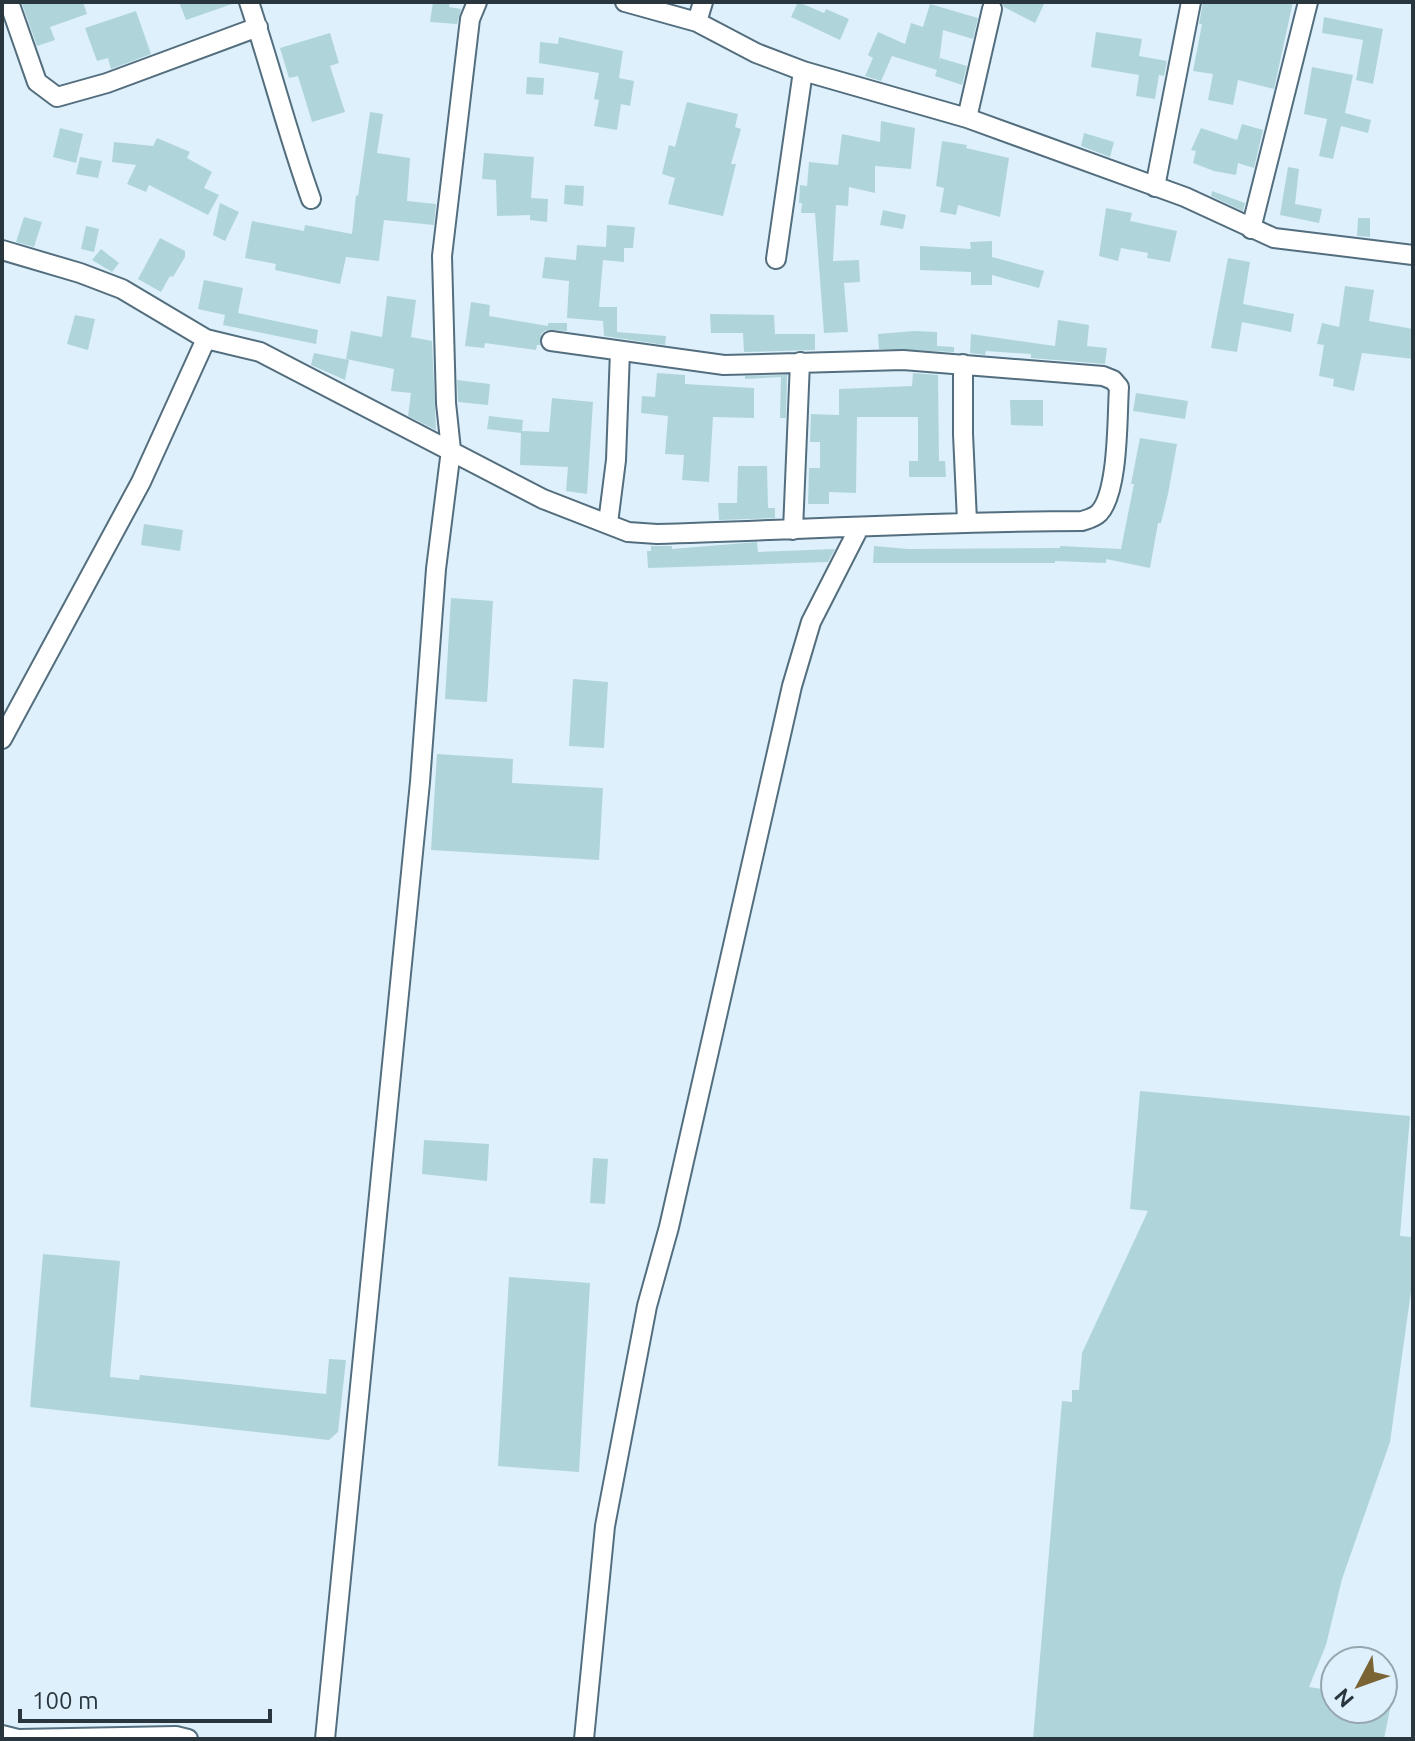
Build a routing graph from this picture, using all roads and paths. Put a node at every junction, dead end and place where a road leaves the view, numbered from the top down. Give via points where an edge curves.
1 (9, 2) edge
2 (249, 2) edge
3 (477, 2) edge
4 (625, 2) edge
5 (703, 2) edge
6 (1191, 2) edge
7 (1308, 2) edge
8 (992, 9) dead end
9 (697, 22) junction
10 (258, 27) junction
11 (803, 71) junction
12 (967, 118) junction
13 (1155, 187) junction
14 (311, 199) dead end
15 (1251, 229) junction
16 (2, 250) edge
17 (1413, 255) edge
18 (776, 259) dead end
19 (206, 339) junction
20 (551, 341) dead end
21 (620, 351) junction
22 (800, 362) junction
23 (963, 364) junction
24 (451, 450) junction
25 (967, 521) junction
26 (608, 523) junction
27 (859, 528) junction
28 (793, 530) junction
29 (2, 739) edge
30 (2, 1735) edge
31 (188, 1739) edge
32 (325, 1739) edge
33 (584, 1739) edge

1 - 10 street via 37,82 57,97
2 - 10 street
3 - 24 street via 470,19 442,256
4 - 9 street
5 - 9 street
6 - 13 street
7 - 15 street
8 - 12 street
9 - 11 street
10 - 14 street
11 - 12 street
11 - 18 street
12 - 13 street
13 - 15 street
15 - 17 street via 1300,243
16 - 19 street via 122,289
19 - 24 street via 260,352
19 - 29 street via 141,482
20 - 21 street
21 - 22 street via 724,365
21 - 26 street
22 - 23 street
22 - 28 street
23 - 25 street
23 - 25 street via 1103,376 1119,387 1114,475 1102,511 1082,521
24 - 26 street via 543,499
24 - 32 street
25 - 27 street
26 - 28 street via 628,532 657,534
27 - 28 street
27 - 33 street via 811,622 792,686 647,1306 605,1526
30 - 31 street

